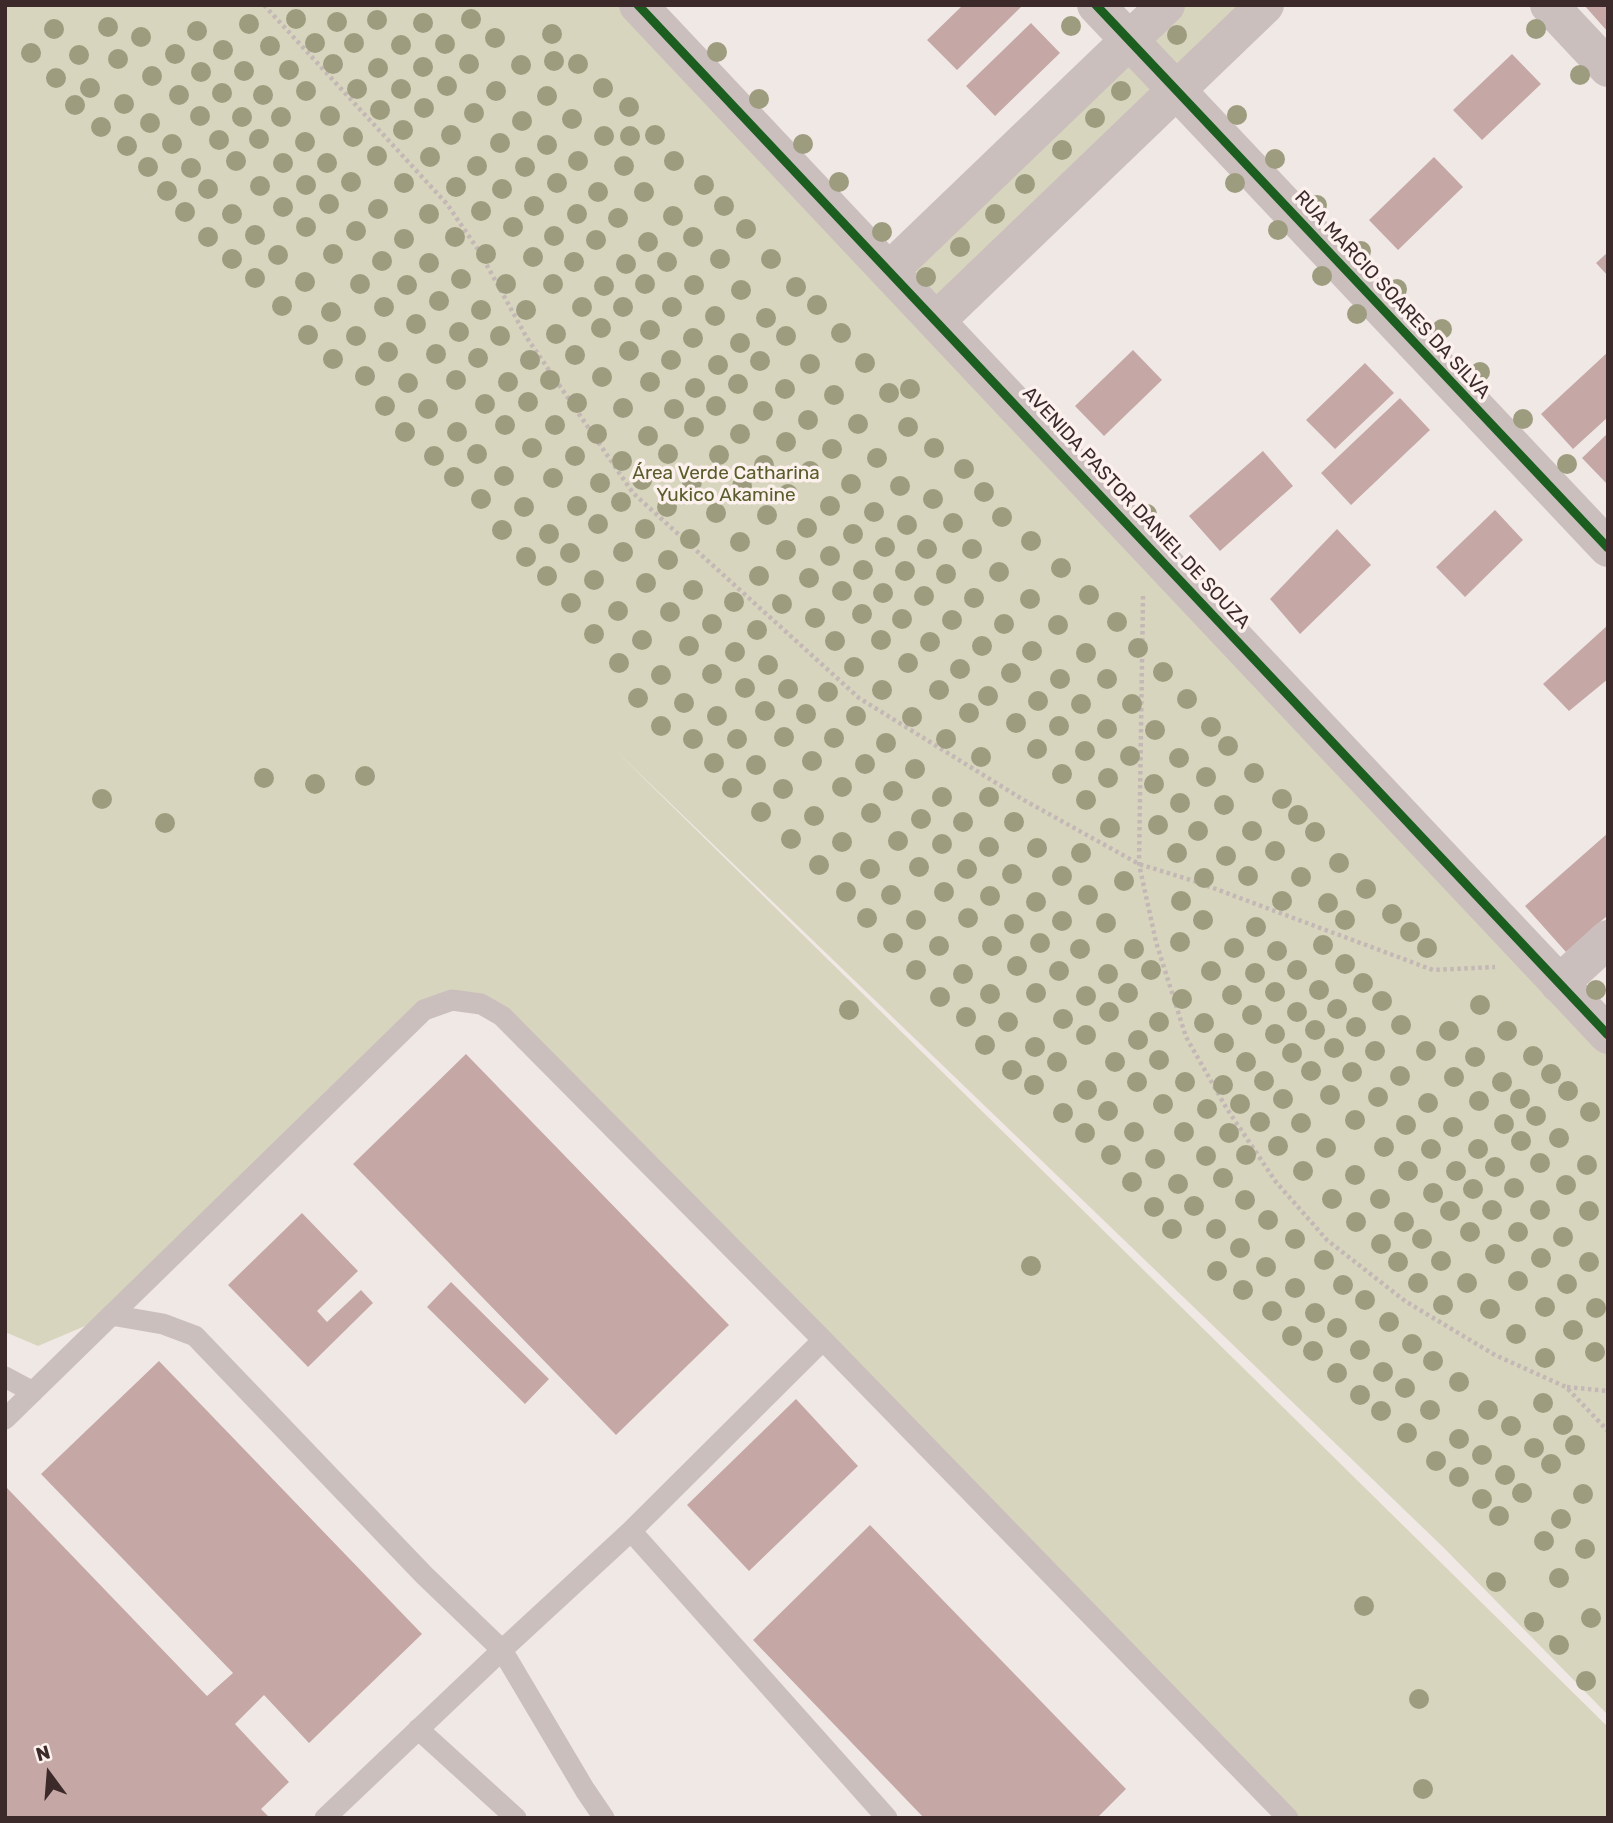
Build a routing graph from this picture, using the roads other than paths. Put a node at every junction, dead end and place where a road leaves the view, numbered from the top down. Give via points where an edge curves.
1 (638, 5) edge
2 (1096, 5) edge
3 (1166, 5) edge
4 (1265, 5) edge
5 (1549, 5) edge
6 (1152, 65) junction
7 (1608, 68) edge
8 (889, 271) junction
9 (936, 321) junction
10 (1608, 548) edge
11 (1608, 939) edge
12 (1550, 975) junction
13 (1608, 1035) edge
14 (111, 1315) junction
15 (823, 1340) junction
16 (5, 1377) edge
17 (33, 1392) junction
18 (5, 1419) edge
19 (631, 1531) junction
20 (502, 1650) junction
21 (418, 1729) junction
22 (325, 1818) edge
23 (516, 1818) edge
24 (604, 1818) edge
25 (887, 1818) edge
26 (1288, 1818) edge

1 - 8 street, AVENIDA PASTOR DANIEL DE SOUZA
2 - 6 street, RUA MARCIO SOARES DA SILVA
3 - 6 street
4 - 6 street
5 - 7 street
6 - 8 street
6 - 9 street
6 - 10 street, RUA MARCIO SOARES DA SILVA
8 - 9 street, AVENIDA PASTOR DANIEL DE SOUZA
9 - 12 street, AVENIDA PASTOR DANIEL DE SOUZA
11 - 12 street
12 - 13 street, AVENIDA PASTOR DANIEL DE SOUZA
14 - 15 lane via 424,1010 452,1000 481,1004 502,1016
14 - 17 lane
14 - 20 lane via 163,1324 195,1336
15 - 19 lane
15 - 26 lane
16 - 17 lane
17 - 18 lane
19 - 20 lane
19 - 25 lane
20 - 21 lane
20 - 24 lane
21 - 22 lane
21 - 23 lane

